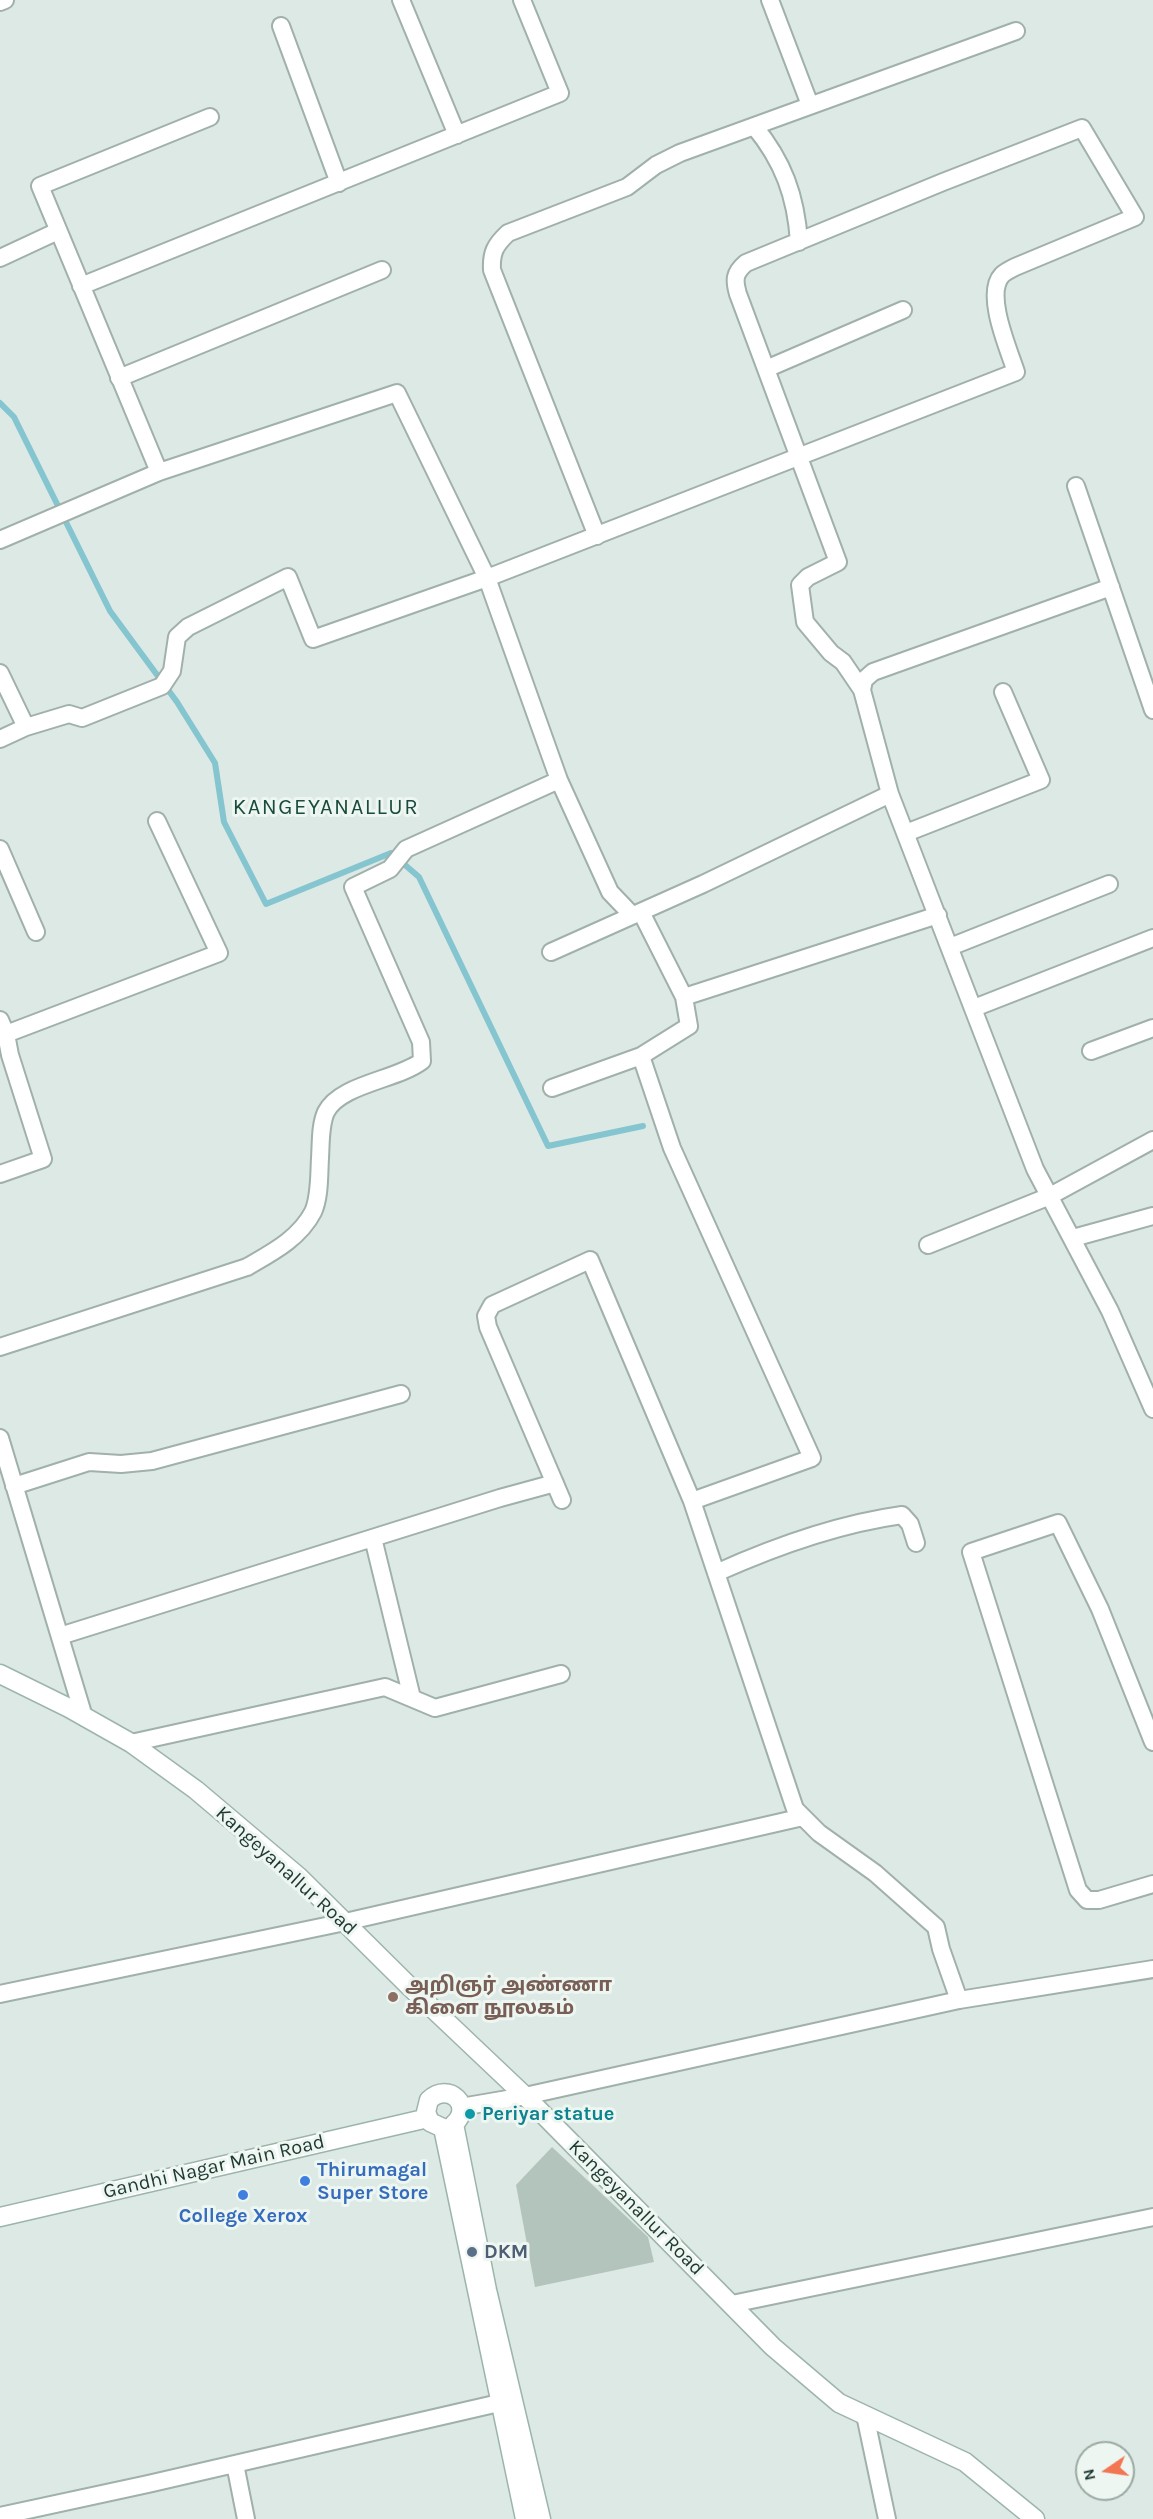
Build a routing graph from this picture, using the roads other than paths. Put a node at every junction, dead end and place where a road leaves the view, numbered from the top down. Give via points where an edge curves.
1 (5, 0) edge
2 (401, 0) edge
3 (522, 0) edge
4 (770, 0) edge
5 (0, 2) edge
6 (281, 26) dead end
7 (1016, 31) dead end
8 (810, 105) junction
9 (210, 117) dead end
10 (754, 126) junction
11 (456, 135) junction
12 (339, 183) junction
13 (58, 231) junction
14 (798, 242) junction
15 (0, 258) edge
16 (382, 270) dead end
17 (81, 286) junction
18 (903, 310) dead end
19 (766, 369) junction
20 (119, 378) junction
21 (800, 458) junction
22 (159, 472) junction
23 (1076, 486) dead end
24 (597, 536) junction
25 (0, 540) edge
26 (487, 578) junction
27 (1111, 587) junction
28 (1145, 661) edge
29 (0, 673) edge
30 (862, 690) junction
31 (1003, 692) dead end
32 (1153, 710) edge
33 (26, 728) junction
34 (0, 739) edge
35 (559, 780) junction
36 (890, 794) junction
37 (158, 821) dead end
38 (906, 833) junction
39 (0, 849) edge
40 (1109, 884) dead end
41 (637, 913) junction
42 (938, 915) junction
43 (36, 932) dead end
44 (1153, 938) edge
45 (950, 947) junction
46 (551, 952) dead end
47 (684, 997) junction
48 (975, 1008) junction
49 (3, 1027) edge
50 (1153, 1028) edge
51 (1091, 1051) dead end
52 (641, 1056) junction
53 (552, 1088) dead end
54 (1153, 1140) edge
55 (0, 1174) edge
56 (1050, 1196) junction
57 (1153, 1216) edge
58 (1073, 1238) junction
59 (928, 1245) dead end
60 (0, 1347) edge
61 (401, 1394) dead end
62 (1153, 1408) edge
63 (0, 1438) edge
64 (555, 1483) junction
65 (14, 1486) junction
66 (562, 1500) dead end
67 (692, 1501) junction
68 (373, 1538) junction
69 (916, 1543) dead end
70 (716, 1572) junction
71 (60, 1636) junction
72 (0, 1674) edge
73 (561, 1674) dead end
74 (412, 1698) junction
75 (84, 1717) junction
76 (1153, 1742) edge
77 (131, 1743) junction
78 (803, 1817) junction
79 (1153, 1884) edge
80 (345, 1922) junction
81 (1153, 1969) edge
82 (0, 1994) edge
83 (959, 2000) junction
84 (525, 2096) junction
85 (461, 2107) junction
86 (428, 2118) junction
87 (449, 2126) junction
88 (0, 2217) edge
89 (1153, 2217) edge
90 (732, 2304) junction
91 (499, 2403) junction
92 (865, 2415) junction
93 (235, 2464) junction
94 (0, 2516) edge
95 (246, 2519) edge
96 (525, 2519) edge
97 (541, 2519) edge
98 (887, 2519) edge
99 (1035, 2519) edge

1 - 5 street
2 - 11 street
3 - 11 street via 560,93
4 - 8 street
6 - 12 street
7 - 8 street
8 - 10 street
9 - 13 street via 40,186
10 - 14 street via 788,183 795,204
10 - 24 street via 656,165 627,187 508,233 491,256 497,284
11 - 12 street
12 - 17 street
13 - 15 street
13 - 17 street
14 - 19 street via 746,263 737,271 734,281
14 - 21 street via 1082,128 1135,217 1002,275 995,302 1016,372
16 - 20 street
17 - 20 street
18 - 19 street
19 - 21 street
20 - 22 street
21 - 24 street
21 - 30 street via 838,562 800,585 805,622 843,662
22 - 25 street
22 - 26 street via 397,393
23 - 27 street
24 - 26 street
26 - 33 street via 313,639 288,577 188,627 177,637 166,679 82,718 69,714
26 - 35 street
27 - 28 street
27 - 30 street via 873,672 864,680
28 - 32 street
29 - 33 street
30 - 36 street
31 - 38 street via 1041,780
33 - 34 street
35 - 41 street via 610,892
35 - 60 street via 406,849 390,869 353,887 421,1042 422,1061 337,1099 326,1112 313,1211 295,1234 280,1248 247,1267
36 - 38 street
36 - 41 street
37 - 49 street via 219,952
38 - 42 street
39 - 43 street
40 - 45 street
41 - 46 street
41 - 47 street
42 - 45 street
42 - 47 street
44 - 48 street
45 - 48 street
47 - 52 street via 689,1026
48 - 56 street via 1035,1169
49 - 55 street via 43,1159
50 - 51 street
52 - 53 street
52 - 67 street via 672,1148 812,1458
54 - 56 street
56 - 58 street
56 - 59 street
57 - 58 street
58 - 62 street
61 - 65 street via 152,1461 89,1462
63 - 65 street
64 - 66 street
64 - 67 street via 486,1316 492,1305 590,1260
64 - 68 street
65 - 71 street
67 - 70 street
68 - 71 street
68 - 74 street
69 - 70 street via 910,1524 902,1515 801,1539
70 - 78 street via 785,1782 795,1809
71 - 75 street
72 - 75 street, Kangeyanallur Road
73 - 74 street via 435,1708
74 - 77 street via 386,1687
75 - 77 street, Kangeyanallur Road
76 - 79 street via 1100,1609 1058,1523 971,1552 1078,1890 1087,1900 1099,1900
77 - 80 street, Kangeyanallur Road via 196,1790 299,1877
78 - 80 street
78 - 83 street via 936,1927
80 - 82 street
80 - 84 street, Kangeyanallur Road
81 - 83 street
83 - 84 street
84 - 85 street
84 - 90 street, Kangeyanallur Road
85 - 86 street via 450,2094 438,2093 429,2100
85 - 87 street via 460,2117
86 - 87 street via 434,2125
86 - 88 street, Gandhi Nagar Main Road
87 - 91 street
87 - 97 street
89 - 90 street
90 - 92 street, Kangeyanallur Road via 773,2347 839,2403
91 - 93 street
91 - 96 street
92 - 98 street
92 - 99 street, Kangeyanallur Road via 965,2462
93 - 94 street
93 - 95 street

